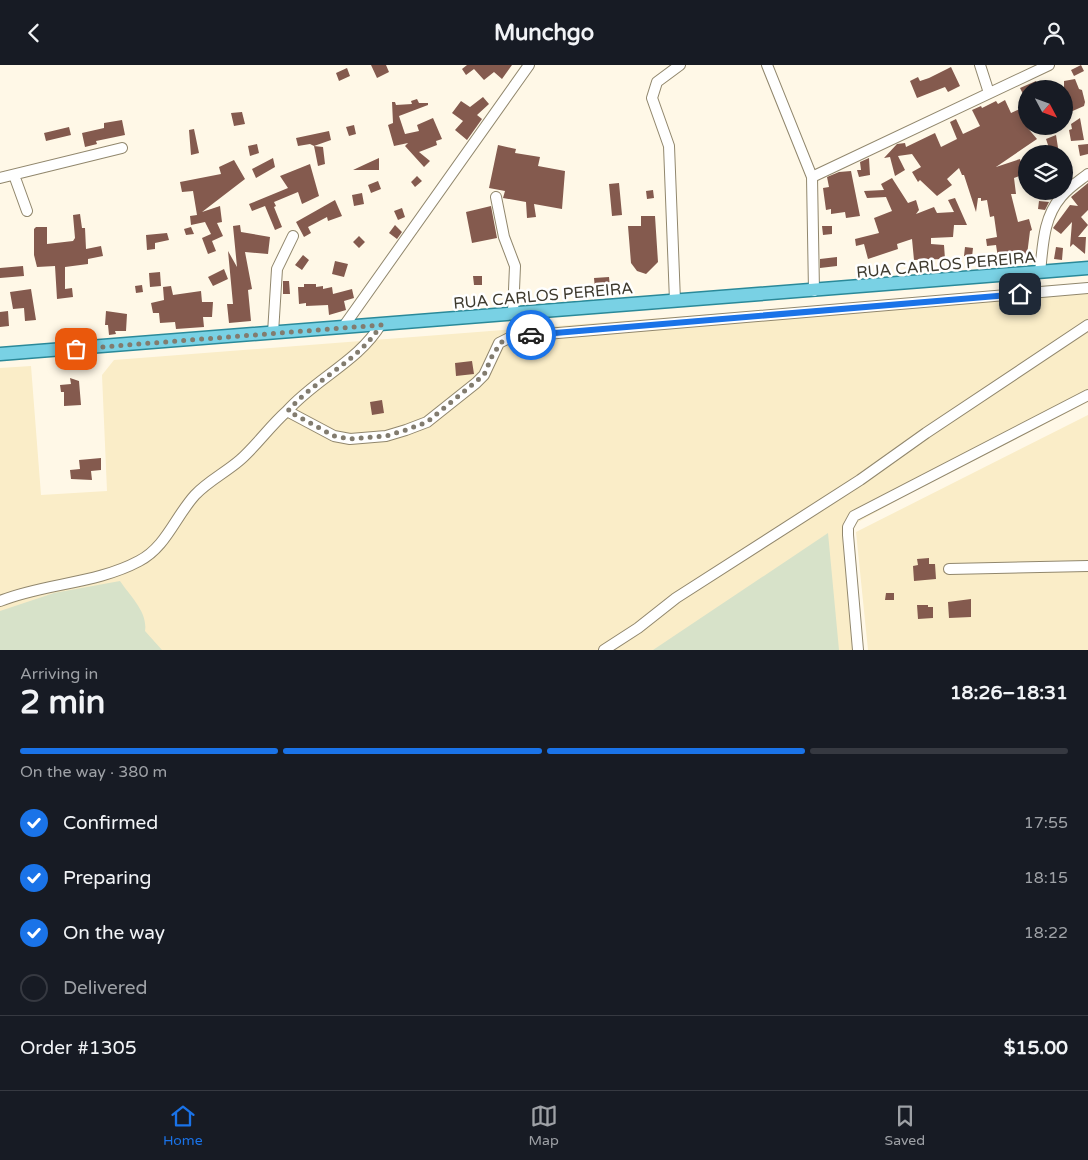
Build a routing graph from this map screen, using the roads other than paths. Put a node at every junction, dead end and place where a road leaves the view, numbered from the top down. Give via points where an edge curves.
1 (529, 65) edge
2 (680, 65) edge
3 (767, 65) edge
4 (980, 65) edge
5 (1049, 65) edge
6 (989, 93) junction
7 (122, 148) dead end
8 (1088, 174) edge
9 (14, 175) junction
10 (812, 177) junction
11 (0, 178) edge
12 (496, 197) dead end
13 (27, 211) dead end
14 (293, 236) dead end
15 (1088, 268) edge
16 (1040, 272) junction
17 (1088, 288) edge
18 (814, 291) junction
19 (675, 301) junction
20 (514, 313) junction
21 (381, 325) junction
22 (1088, 325) edge
23 (344, 327) junction
24 (273, 333) junction
25 (0, 354) edge
26 (1088, 395) edge
27 (288, 411) junction
28 (1088, 566) edge
29 (949, 569) dead end
30 (0, 601) edge
31 (604, 650) edge
32 (858, 650) edge

1 - 23 street
2 - 19 street via 657,83 652,98 670,153
3 - 10 street
4 - 6 street
5 - 6 street
6 - 10 street
7 - 9 street
8 - 16 street via 1054,207 1044,232
9 - 11 street
9 - 13 street
10 - 18 street
12 - 20 street via 504,237 515,266
14 - 24 street via 276,269
15 - 16 main road, RUA CARLOS PEREIRA
16 - 18 main road, RUA CARLOS PEREIRA
17 - 27 street via 511,337 499,343 484,375 440,413 427,422 386,436 365,439 334,436
18 - 19 main road, RUA CARLOS PEREIRA
19 - 20 main road, RUA CARLOS PEREIRA
20 - 21 main road, RUA CARLOS PEREIRA
21 - 23 main road, RUA CARLOS PEREIRA
21 - 27 street via 372,338
22 - 31 street via 860,480 676,598
23 - 24 main road, RUA CARLOS PEREIRA
24 - 25 main road, RUA CARLOS PEREIRA
26 - 32 street via 854,516 848,535
27 - 30 street via 238,462 204,486 186,506 164,540 141,560 117,572 28,591
28 - 29 street

